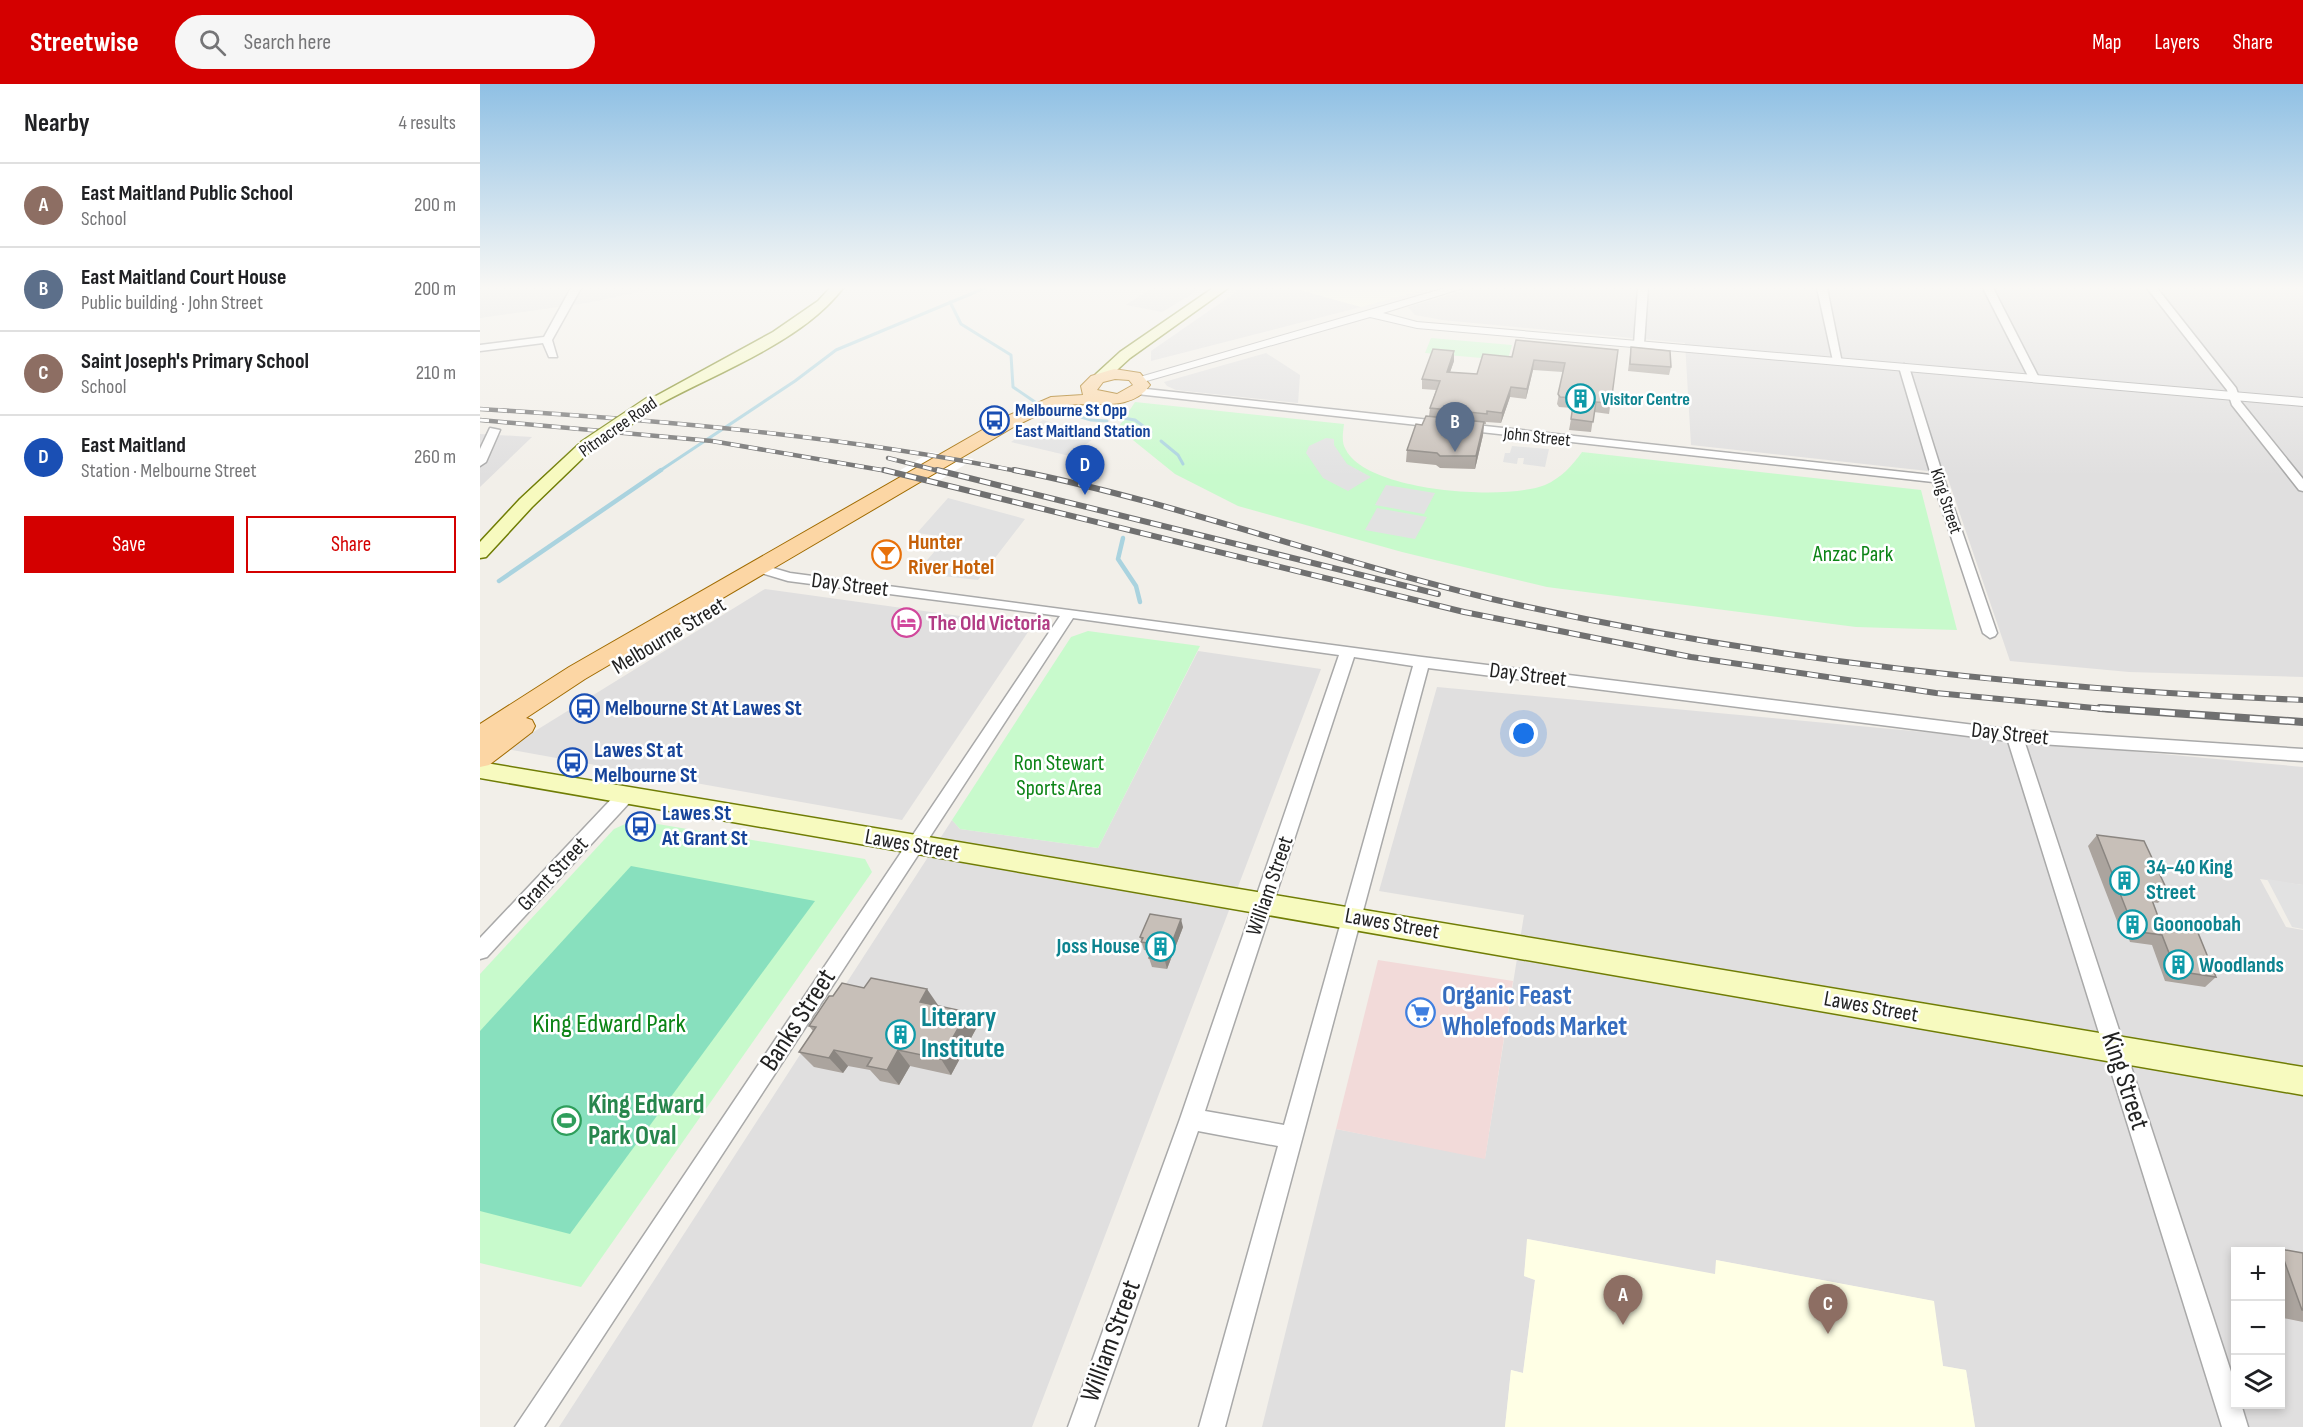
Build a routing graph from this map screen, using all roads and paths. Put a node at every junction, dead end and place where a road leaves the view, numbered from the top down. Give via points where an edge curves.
1 (552, 351) edge
2 (746, 351) edge
3 (1132, 351) edge
4 (1134, 351) edge
5 (1241, 351) edge
6 (1717, 351) edge
7 (1836, 351) edge
8 (2020, 351) edge
9 (2201, 351) edge
10 (553, 355) dead end
11 (1838, 361) junction
12 (1904, 367) junction
13 (2034, 378) junction
14 (1096, 380) junction
15 (1134, 382) junction
16 (2234, 396) junction
17 (1104, 399) junction
18 (1057, 402) junction
19 (2303, 402) edge
20 (494, 430) dead end
21 (482, 455) edge
22 (1938, 479) junction
23 (2303, 487) edge
24 (480, 553) edge
25 (764, 570) junction
26 (1069, 613) junction
27 (1990, 633) dead end
28 (1348, 652) junction
29 (1422, 662) junction
30 (480, 736) edge
31 (2015, 736) junction
32 (2303, 755) edge
33 (480, 758) edge
34 (480, 770) edge
35 (625, 796) junction
36 (913, 845) junction
37 (1265, 903) junction
38 (1352, 917) junction
39 (480, 951) edge
40 (2115, 1049) junction
41 (2303, 1081) edge
42 (1191, 1119) junction
43 (1291, 1137) junction
44 (528, 1427) edge
45 (1081, 1427) edge
46 (1212, 1427) edge
47 (2235, 1427) edge

1 - 10 street
2 - 24 main road, Pitnacree Road, bridge via 653,402 584,448
3 - 14 main road
4 - 15 main road via 1127,361
5 - 15 street
6 - 11 street
7 - 11 street
8 - 13 street
9 - 16 street
11 - 12 street
12 - 13 street
12 - 22 street, King Street
13 - 16 street
14 - 15 main road
14 - 17 main road via 1089,392
14 - 18 main road, Melbourne Street
15 - 17 main road, Melbourne Street via 1121,398
15 - 22 street, John Street
16 - 19 street
16 - 23 street
17 - 18 main road, Melbourne Street
18 - 25 main road, Melbourne Street via 1011,421 856,512 833,533
20 - 21 street
22 - 27 street, King Street
25 - 26 street, Day Street via 788,578
25 - 30 main road, Melbourne Street via 577,673
25 - 33 main road, Melbourne Street
26 - 28 street, Day Street
26 - 36 street, Banks Street
28 - 29 street, Day Street
28 - 37 street, William Street
29 - 31 street, Day Street
29 - 38 street
31 - 32 street, Day Street
31 - 40 street, King Street
34 - 35 main road, Lawes Street
35 - 36 main road, Lawes Street
35 - 39 street, Grant Street
36 - 37 main road, Lawes Street
36 - 44 street, Banks Street
37 - 38 main road, Lawes Street
37 - 42 street, William Street
38 - 40 main road, Lawes Street
38 - 43 street
40 - 41 main road, Lawes Street
40 - 47 street, King Street
42 - 43 street
42 - 45 street, William Street
43 - 46 street

